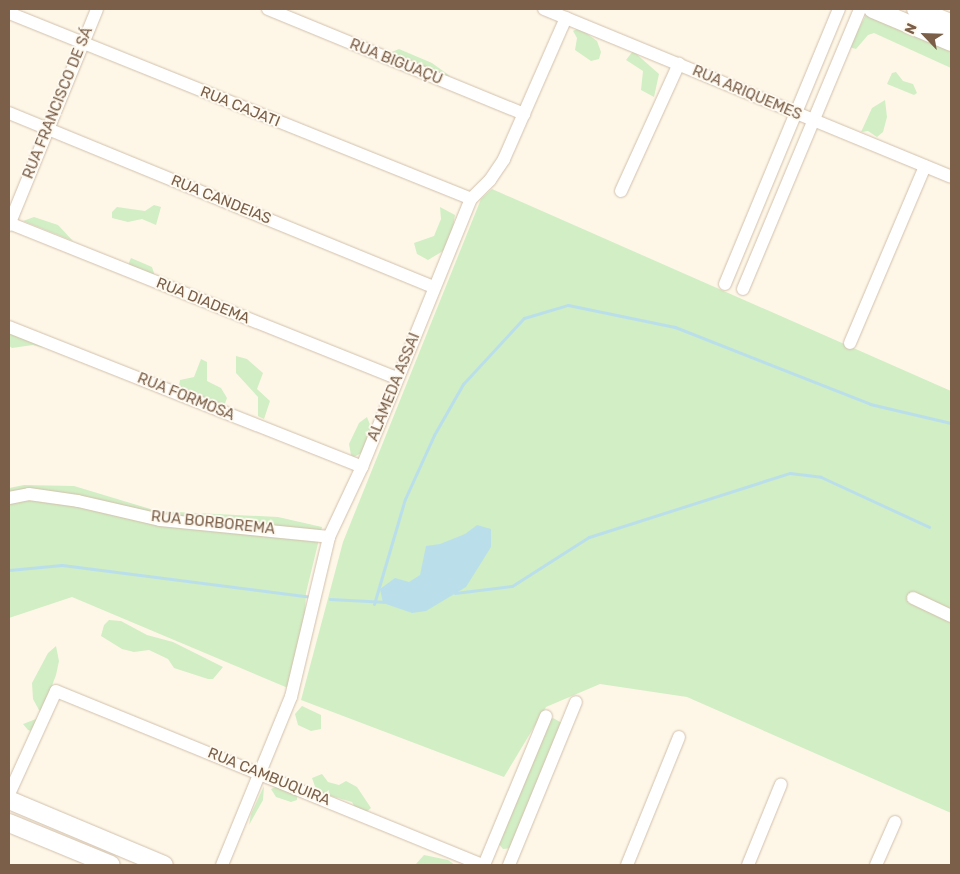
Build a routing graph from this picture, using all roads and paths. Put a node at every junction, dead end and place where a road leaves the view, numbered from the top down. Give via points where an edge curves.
1 (97, 9) edge
2 (268, 9) edge
3 (544, 9) edge
4 (839, 9) edge
5 (860, 9) edge
6 (873, 9) edge
7 (916, 9) edge
8 (9, 13) edge
9 (566, 18) junction
10 (951, 23) edge
11 (951, 42) edge
12 (82, 44) junction
13 (679, 64) junction
14 (9, 113) edge
15 (797, 113) junction
16 (524, 114) junction
17 (812, 120) junction
18 (48, 129) junction
19 (925, 166) junction
20 (951, 177) edge
21 (621, 190) dead end
22 (471, 199) junction
23 (9, 224) edge
24 (725, 284) dead end
25 (434, 287) junction
26 (743, 289) dead end
27 (9, 327) edge
28 (850, 343) dead end
29 (396, 378) junction
30 (362, 466) junction
31 (9, 498) edge
32 (329, 537) junction
33 (913, 598) dead end
34 (951, 616) edge
35 (576, 702) dead end
36 (546, 716) dead end
37 (679, 737) dead end
38 (261, 773) junction
39 (781, 784) dead end
40 (9, 794) edge
41 (9, 800) edge
42 (896, 822) dead end
43 (9, 823) edge
44 (111, 865) edge
45 (164, 865) edge
46 (222, 865) edge
47 (483, 865) edge
48 (509, 865) edge
49 (627, 865) edge
50 (748, 865) edge
51 (876, 865) edge

1 - 12 street, RUA FRANCISCO DE SÁ
2 - 16 street, RUA BIGUAÇU
3 - 9 street, RUA ARIQUEMES
4 - 15 street
5 - 17 street
6 - 11 street
7 - 10 street
8 - 12 street, RUA CAJATI
9 - 13 street, RUA ARIQUEMES
9 - 16 street, ALAMEDA ASSAI
12 - 18 street, RUA FRANCISCO DE SÁ
12 - 22 street, RUA CAJATI
13 - 15 street, RUA ARIQUEMES
13 - 21 street
14 - 18 street, RUA CANDEIAS
15 - 17 street, RUA ARIQUEMES
15 - 24 street
16 - 22 street, ALAMEDA ASSAI via 504,159
17 - 19 street, RUA ARIQUEMES
17 - 26 street
18 - 23 street, RUA FRANCISCO DE SÁ
18 - 25 street, RUA CANDEIAS
19 - 20 street, RUA ARIQUEMES
19 - 28 street
22 - 25 street, ALAMEDA ASSAI
23 - 29 street, RUA DIADEMA
25 - 29 street, ALAMEDA ASSAI
27 - 30 street, RUA FORMOSA
29 - 30 street, ALAMEDA ASSAI
30 - 32 street, ALAMEDA ASSAI
31 - 32 street, RUA BORBOREMA via 29,494 78,500 160,520
32 - 38 street, ALAMEDA ASSAI via 291,697
33 - 34 street
35 - 48 street
36 - 47 street
37 - 49 street
38 - 40 street, RUA CAMBUQUIRA via 56,691
38 - 46 street, ALAMEDA ASSAI
38 - 47 street, RUA CAMBUQUIRA
39 - 50 street
41 - 45 street
42 - 51 street
43 - 44 street

